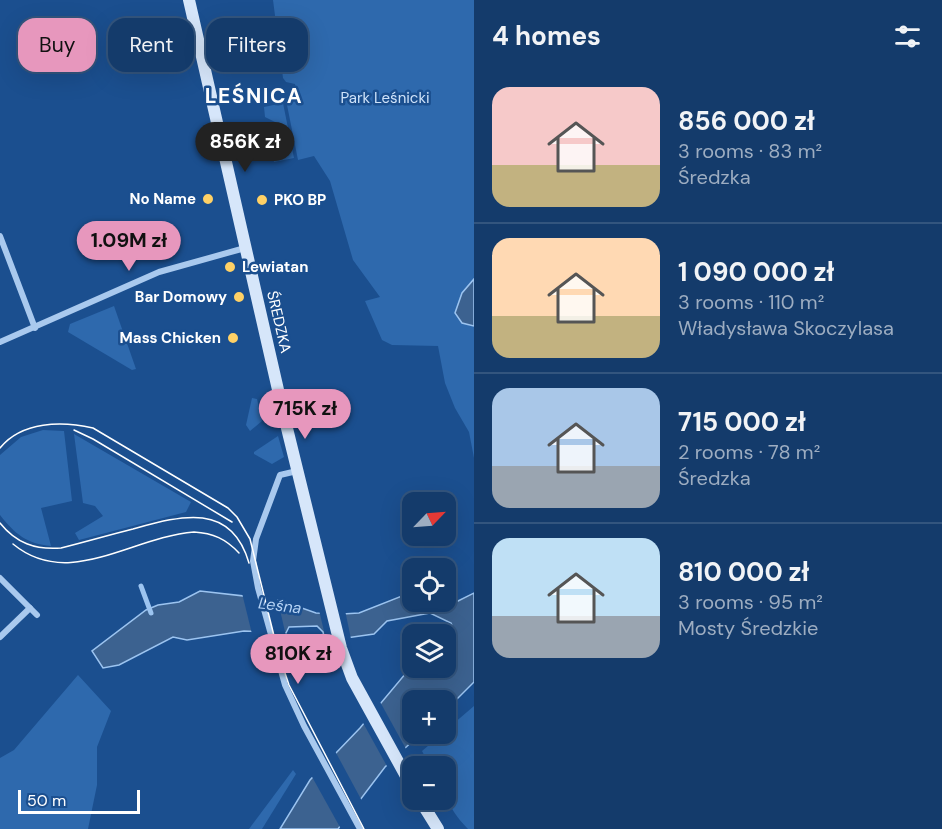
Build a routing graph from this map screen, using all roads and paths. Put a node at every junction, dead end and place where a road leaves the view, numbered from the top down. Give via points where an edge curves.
1 (189, 0) edge
2 (0, 236) edge
3 (246, 248) junction
4 (35, 328) junction
5 (0, 342) edge
6 (297, 471) junction
7 (0, 578) edge
8 (30, 608) junction
9 (37, 615) dead end
10 (0, 637) edge
11 (402, 769) edge
12 (426, 810) edge
13 (360, 829) edge
14 (438, 829) edge

1 - 3 main road, ŚREDZKA
2 - 4 street
3 - 4 street via 159,272
3 - 6 main road, ŚREDZKA
4 - 5 street
6 - 11 main road, ŚREDZKA via 341,648 352,678
6 - 13 street via 280,475 256,539 253,561 274,652 304,726
7 - 8 street
8 - 9 street
8 - 10 street
12 - 14 main road

